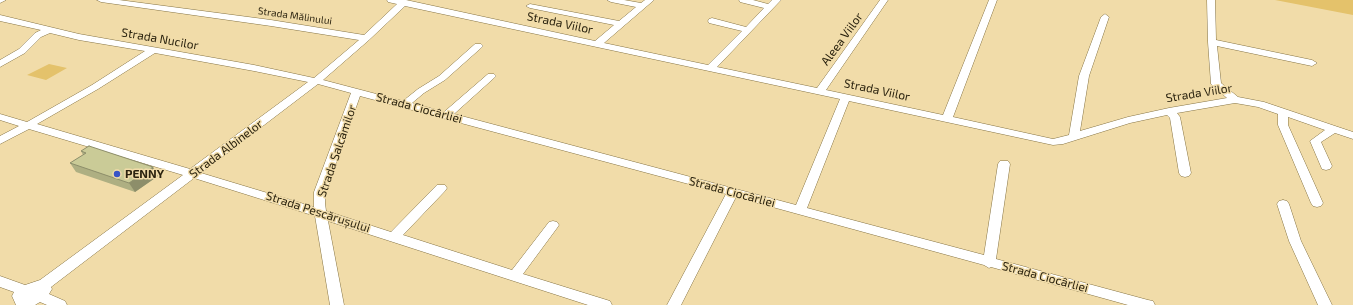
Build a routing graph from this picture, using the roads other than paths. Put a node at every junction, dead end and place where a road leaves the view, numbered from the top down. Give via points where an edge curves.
1 (101, 0) edge
2 (391, 0) edge
3 (434, 0) edge
4 (555, 0) edge
5 (611, 0) edge
6 (650, 0) edge
7 (743, 0) edge
8 (884, 0) edge
9 (993, 0) edge
10 (1211, 0) edge
11 (404, 2) junction
12 (774, 3) edge
13 (422, 6) junction
14 (530, 6) dead end
15 (643, 6) junction
16 (544, 8) junction
17 (1105, 17) dead end
18 (0, 18) edge
19 (712, 21) dead end
20 (621, 24) junction
21 (49, 30) junction
22 (747, 30) junction
23 (366, 38) junction
24 (1212, 42) junction
25 (597, 44) junction
26 (478, 46) dead end
27 (152, 51) junction
28 (1312, 63) dead end
29 (0, 64) edge
30 (711, 68) junction
31 (491, 76) dead end
32 (316, 81) junction
33 (820, 91) junction
34 (357, 92) junction
35 (846, 97) junction
36 (1235, 100) junction
37 (405, 104) junction
38 (1168, 111) junction
39 (1283, 112) junction
40 (447, 115) junction
41 (0, 117) edge
42 (947, 119) junction
43 (28, 125) junction
44 (1334, 129) junction
45 (1353, 136) edge
46 (1074, 137) junction
47 (0, 141) edge
48 (1004, 164) dead end
49 (1326, 166) dead end
50 (194, 173) junction
51 (1185, 173) dead end
52 (442, 188) dead end
53 (733, 192) junction
54 (1318, 202) dead end
55 (1283, 204) dead end
56 (800, 210) junction
57 (321, 213) junction
58 (553, 225) dead end
59 (394, 237) junction
60 (989, 263) junction
61 (515, 275) junction
62 (0, 281) edge
63 (41, 291) junction
64 (22, 299) edge
65 (60, 305) edge
66 (337, 305) edge
67 (605, 305) edge
68 (674, 305) edge
69 (1148, 305) edge
70 (1325, 305) edge

1 - 23 street, Strada Mălinului
2 - 11 street, Strada Viilor
3 - 13 street
4 - 16 street
5 - 15 street
6 - 15 street
7 - 12 street
8 - 33 street, Aleea Viilor
9 - 42 street
10 - 24 street
11 - 13 street, Strada Viilor
11 - 23 street, Strada Albinelor
12 - 22 street
13 - 25 street, Strada Viilor
14 - 16 street
15 - 20 street
16 - 20 street
17 - 46 street via 1084,76
18 - 21 street, Strada Nucilor
19 - 22 street
20 - 25 street
21 - 27 street, Strada Nucilor
21 - 29 street via 38,35 22,50
22 - 30 street
23 - 32 street, Strada Albinelor
24 - 28 street
24 - 36 street via 1216,84
25 - 30 street, Strada Viilor
26 - 37 street via 442,78
27 - 32 street, Strada Nucilor
27 - 43 street
30 - 33 street, Strada Viilor
31 - 40 street
32 - 34 street, Strada Ciocârliei
32 - 50 street, Strada Albinelor
33 - 35 street, Strada Viilor
34 - 37 street, Strada Ciocârliei
34 - 57 street, Strada Salcâmilor via 320,192
35 - 42 street, Strada Viilor
35 - 56 street
36 - 38 street, Strada Viilor
36 - 39 street, Strada Viilor via 1253,102
37 - 40 street, Strada Ciocârliei
38 - 46 street, Strada Viilor
38 - 51 street via 1175,117
39 - 44 street, Strada Viilor
39 - 54 street via 1283,125
40 - 53 street, Strada Ciocârliei
41 - 43 street, Strada Pescărușului
42 - 46 street, Strada Viilor via 1053,142
43 - 47 street
43 - 50 street, Strada Pescărușului
44 - 45 street, Strada Viilor
44 - 49 street via 1315,141
48 - 60 street
50 - 57 street, Strada Pescărușului
50 - 63 street, Strada Albinelor
52 - 59 street
53 - 56 street, Strada Ciocârliei
53 - 68 street
55 - 70 street via 1295,241
56 - 60 street, Strada Ciocârliei
57 - 59 street, Strada Pescărușului
57 - 66 street, Strada Salcâmilor
58 - 61 street
59 - 61 street, Strada Pescărușului
60 - 69 street, Strada Ciocârliei
61 - 67 street, Strada Pescărușului
62 - 64 street
63 - 64 street via 35,286
63 - 65 street

